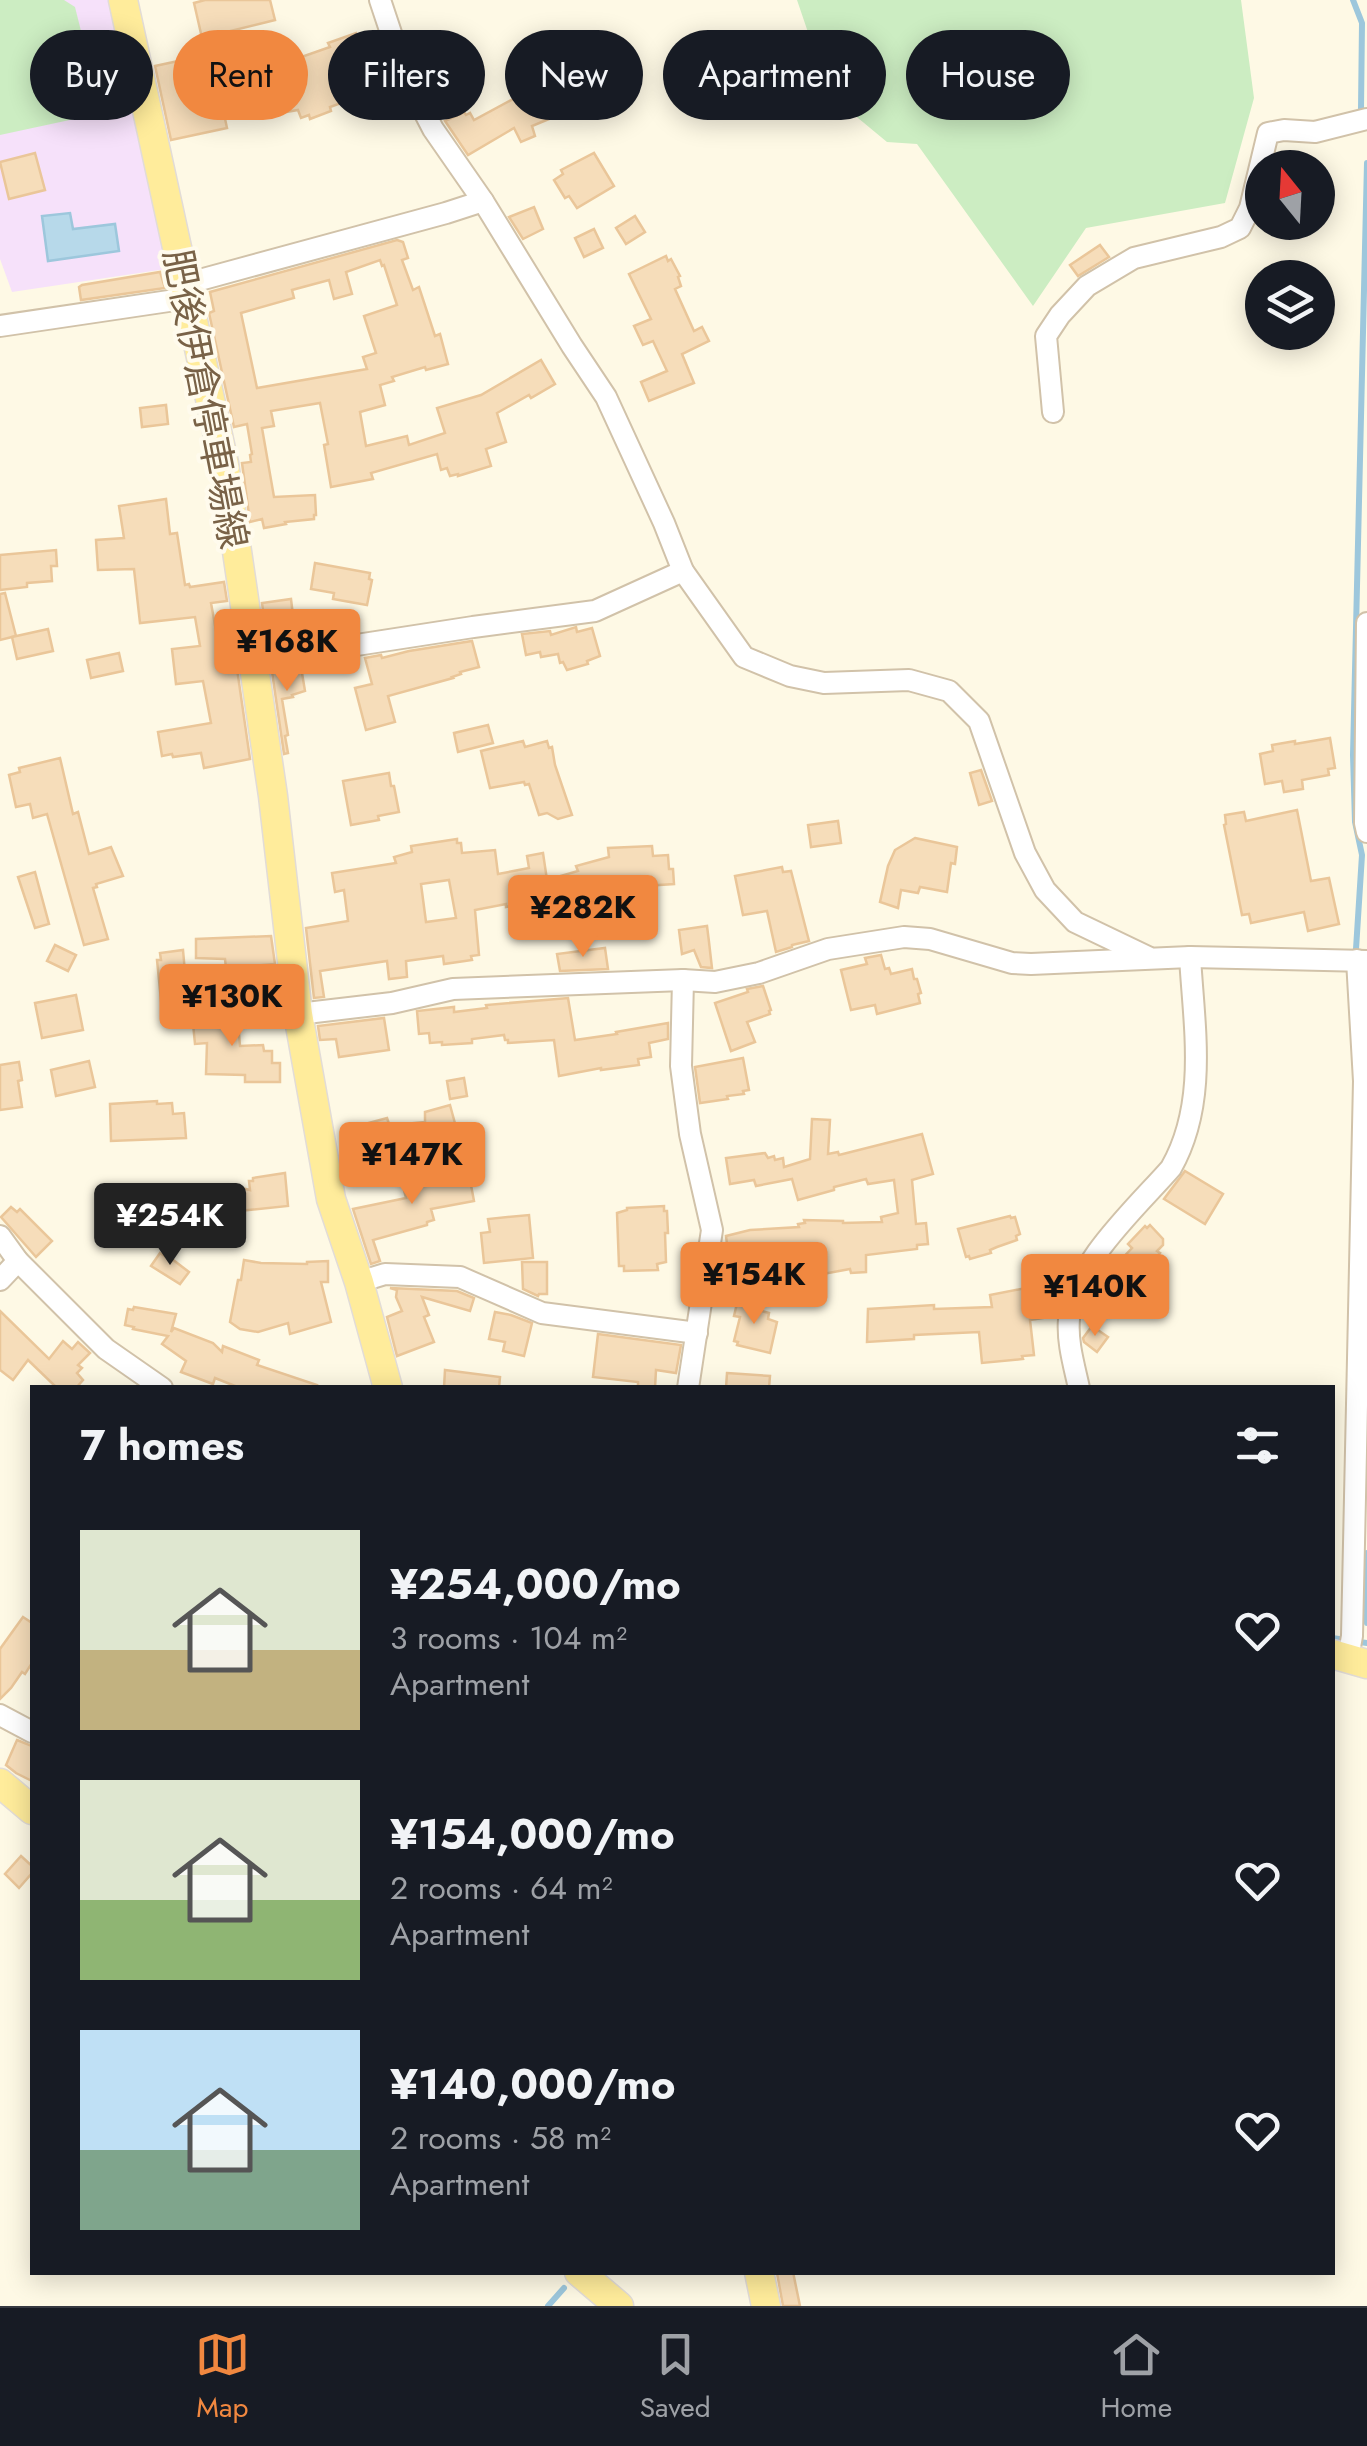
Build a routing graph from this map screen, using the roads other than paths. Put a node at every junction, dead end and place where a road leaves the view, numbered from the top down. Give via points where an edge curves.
1 (123, 0) edge
2 (380, 0) edge
3 (1367, 119) edge
4 (483, 201) junction
5 (187, 291) junction
6 (0, 326) edge
7 (1053, 412) dead end
8 (683, 571) junction
9 (1367, 623) edge
10 (253, 661) junction
11 (1367, 832) edge
12 (1190, 956) junction
13 (1148, 957) junction
14 (1362, 961) edge
15 (682, 980) junction
16 (298, 1014) junction
17 (0, 1236) edge
18 (18, 1261) junction
19 (0, 1280) edge
20 (359, 1282) junction
21 (697, 1333) junction
22 (158, 1385) edge
23 (387, 1385) edge
24 (688, 1385) edge
25 (1077, 1385) edge
26 (1350, 1652) edge
27 (0, 1716) edge
28 (30, 1731) edge
29 (0, 1783) edge
30 (30, 1808) edge
31 (583, 2275) edge
32 (760, 2275) edge
33 (619, 2306) edge
34 (766, 2306) edge

1 - 5 main road, 肥後伊倉停車場線
2 - 4 street via 419,102
3 - 7 street via 1315,132 1268,132 1240,228 1134,258 1087,286 1046,336
4 - 5 street
4 - 8 street via 606,397
5 - 6 street
5 - 10 main road, 肥後伊倉停車場線 via 224,463
8 - 10 street via 595,611
8 - 13 street via 744,656 824,683 909,680 949,691 979,721 1025,853 1045,890 1074,922
9 - 11 street
10 - 16 main road, 肥後伊倉停車場線
12 - 13 street
12 - 14 street
12 - 25 street via 1197,1079 1190,1124 1171,1168 1079,1279 1068,1316
13 - 15 street via 1031,964 904,937 828,949 759,974
14 - 26 street
15 - 16 street via 454,990
15 - 21 street via 690,1134 712,1230
16 - 20 main road, 肥後伊倉停車場線 via 331,1199
17 - 18 street
18 - 19 street
18 - 22 street via 106,1349
20 - 21 street via 385,1274 460,1277 542,1313
20 - 23 main road, 肥後伊倉停車場線
21 - 24 street
27 - 28 street
29 - 30 main road
31 - 33 main road
32 - 34 main road

